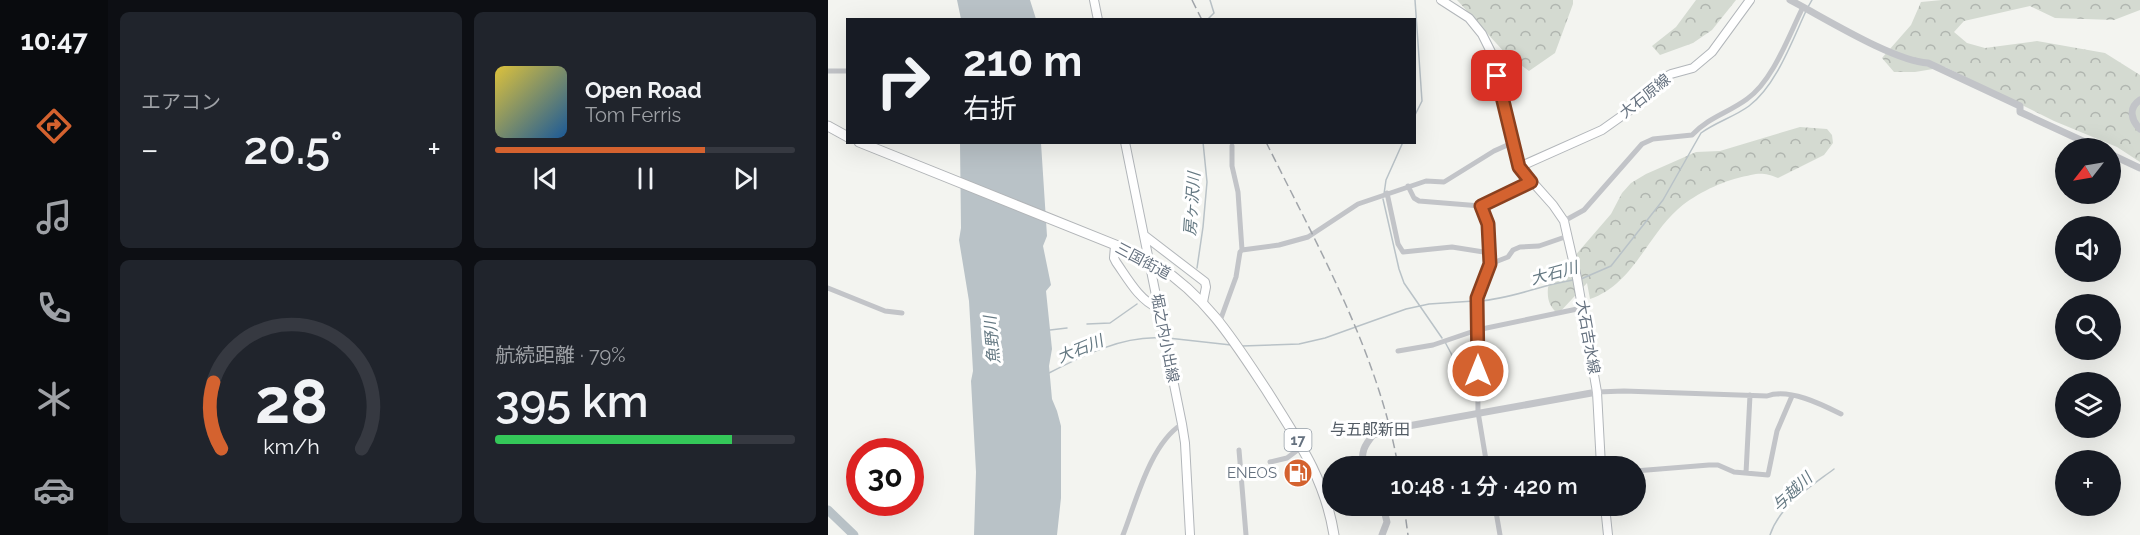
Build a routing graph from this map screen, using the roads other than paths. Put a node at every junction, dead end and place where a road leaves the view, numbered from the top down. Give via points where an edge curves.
1 (1094, 0) edge
2 (1441, 0) edge
3 (1750, 0) edge
4 (1790, 0) edge
5 (1806, 9) junction
6 (1098, 18) edge
7 (828, 71) edge
8 (846, 71) edge
9 (2140, 100) edge
10 (828, 126) edge
11 (2140, 129) edge
12 (846, 136) edge
13 (2076, 138) edge
14 (1512, 143) junction
15 (863, 144) edge
16 (1125, 144) edge
17 (1232, 146) dead end
18 (2121, 159) edge
19 (1519, 167) junction
20 (2140, 168) edge
21 (1531, 182) junction
22 (1408, 186) junction
23 (1387, 193) junction
24 (1481, 206) junction
25 (1564, 221) junction
26 (1568, 236) junction
27 (1145, 238) junction
28 (1115, 246) junction
29 (1242, 249) junction
30 (1490, 253) junction
31 (1490, 264) junction
32 (828, 288) edge
33 (1203, 302) junction
34 (1158, 308) junction
35 (1582, 308) junction
36 (902, 313) dead end
37 (1220, 321) junction
38 (1477, 330) junction
39 (1398, 351) dead end
40 (1598, 393) junction
41 (1750, 395) junction
42 (1792, 396) junction
43 (1478, 412) junction
44 (1841, 414) dead end
45 (1182, 424) junction
46 (1303, 446) junction
47 (1239, 450) dead end
48 (1363, 456) edge
49 (1485, 456) edge
50 (1601, 456) edge
51 (1270, 462) dead end
52 (1646, 470) edge
53 (1746, 473) junction
54 (1386, 516) edge
55 (1497, 516) edge
56 (1606, 516) edge
57 (1123, 535) edge
58 (1190, 535) edge
59 (1246, 535) edge
60 (1334, 535) edge
61 (1384, 535) edge
62 (1500, 535) edge
63 (1608, 535) edge

1 - 6 main road
2 - 14 main road, 大石吉水線 via 1469,18 1482,33 1492,54
3 - 19 main road, 大石原線 via 1712,52 1693,68 1662,79 1633,108 1602,130
4 - 5 street
5 - 13 street via 1884,48 1928,63 2020,106 2020,112
5 - 25 street via 1770,73 1753,94 1692,135 1653,138 1642,144 1584,210
7 - 8 street
9 - 11 street via 2132,110
10 - 12 highway
14 - 19 main road, 大石吉水線
14 - 22 street via 1444,182
15 - 28 highway, 三国街道 / 17
16 - 27 main road, 堀之内小出線
17 - 29 street
18 - 20 street
19 - 21 main road, 大石吉水線
21 - 24 street
21 - 25 main road, 大石吉水線
22 - 23 street
22 - 24 street via 1419,201
23 - 29 street via 1358,204 1308,237
23 - 30 street via 1403,252 1452,247
24 - 30 street via 1488,224
25 - 26 main road, 大石吉水線
26 - 31 street via 1539,246 1520,247
26 - 35 main road, 大石吉水線
27 - 33 main road via 1205,282
27 - 34 main road, 堀之内小出線
28 - 33 highway, 三国街道 / 17, bridge via 1157,265
28 - 34 main road via 1116,262 1143,298
29 - 37 street
30 - 31 street
31 - 38 street via 1477,298
32 - 36 street via 885,311
33 - 37 highway, 三国街道 / 17
34 - 45 main road, 堀之内小出線
35 - 38 street
35 - 40 main road, 大石吉水線
37 - 46 highway, 三国街道 / 17
38 - 39 street via 1433,345
38 - 43 street
40 - 41 street
40 - 43 street
40 - 50 main road, 大石吉水線
41 - 42 street
41 - 53 street
42 - 44 street
42 - 53 street via 1777,431 1768,475
43 - 48 street, bridge via 1373,435 1365,444
43 - 49 street
45 - 57 street via 1171,432 1147,471
45 - 58 main road, 堀之内小出線
46 - 51 street via 1287,458
46 - 60 highway, 三国街道 / 17 via 1324,492
47 - 59 street
52 - 53 street via 1718,465
54 - 61 street
55 - 62 street
56 - 63 main road

